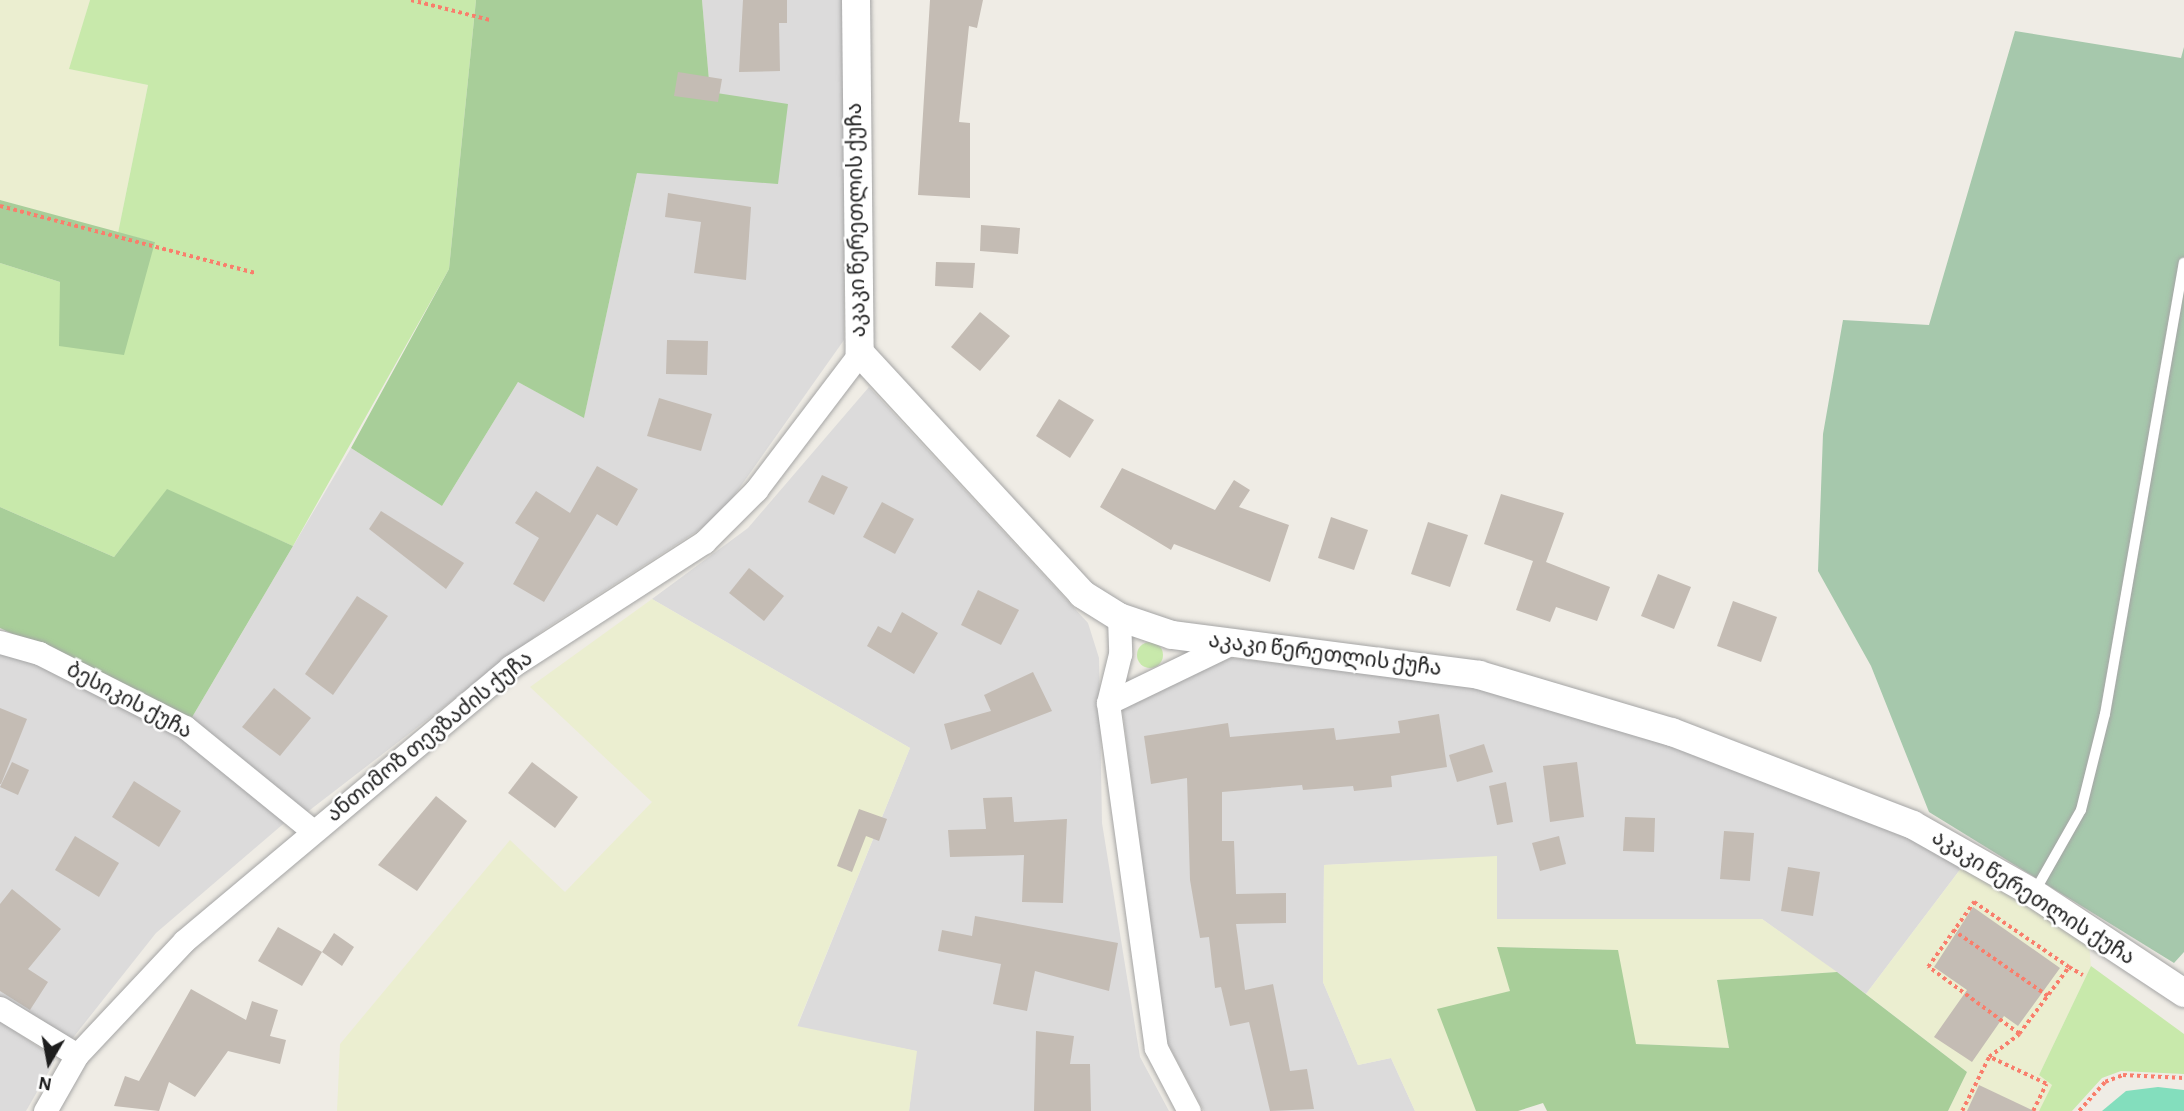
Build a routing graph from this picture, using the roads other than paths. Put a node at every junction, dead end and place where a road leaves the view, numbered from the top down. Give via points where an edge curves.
1 (856, 0) edge
2 (2184, 263) edge
3 (860, 353) junction
4 (1119, 617) junction
5 (0, 642) edge
6 (1232, 643) junction
7 (1108, 703) junction
8 (313, 831) junction
9 (2033, 894) junction
10 (2184, 993) edge
11 (0, 1007) edge
12 (77, 1055) junction
13 (45, 1111) edge
14 (1189, 1111) edge

1 - 3 street, აკაკი წერეთლის ქუჩა
2 - 9 lane via 2105,714 2081,810
3 - 4 street, აკაკი წერეთლის ქუჩა via 1045,557 1082,594
3 - 8 street, ანთიმოზ თევზაძის ქუჩა via 756,490 704,542 510,667
4 - 6 street, აკაკი წერეთლის ქუჩა via 1172,635
4 - 7 street via 1121,654
5 - 8 street, ბესიკის ქუჩა via 39,653 185,727
6 - 7 street
6 - 9 street, აკაკი წერეთლის ქუჩა via 1479,675 1672,732 1913,825
7 - 14 street via 1156,1048
8 - 12 street, ანთიმოზ თევზაძის ქუჩა via 184,941
9 - 10 street, აკაკი წერეთლის ქუჩა
11 - 12 street
12 - 13 street, ანთიმოზ თევზაძის ქუჩა

